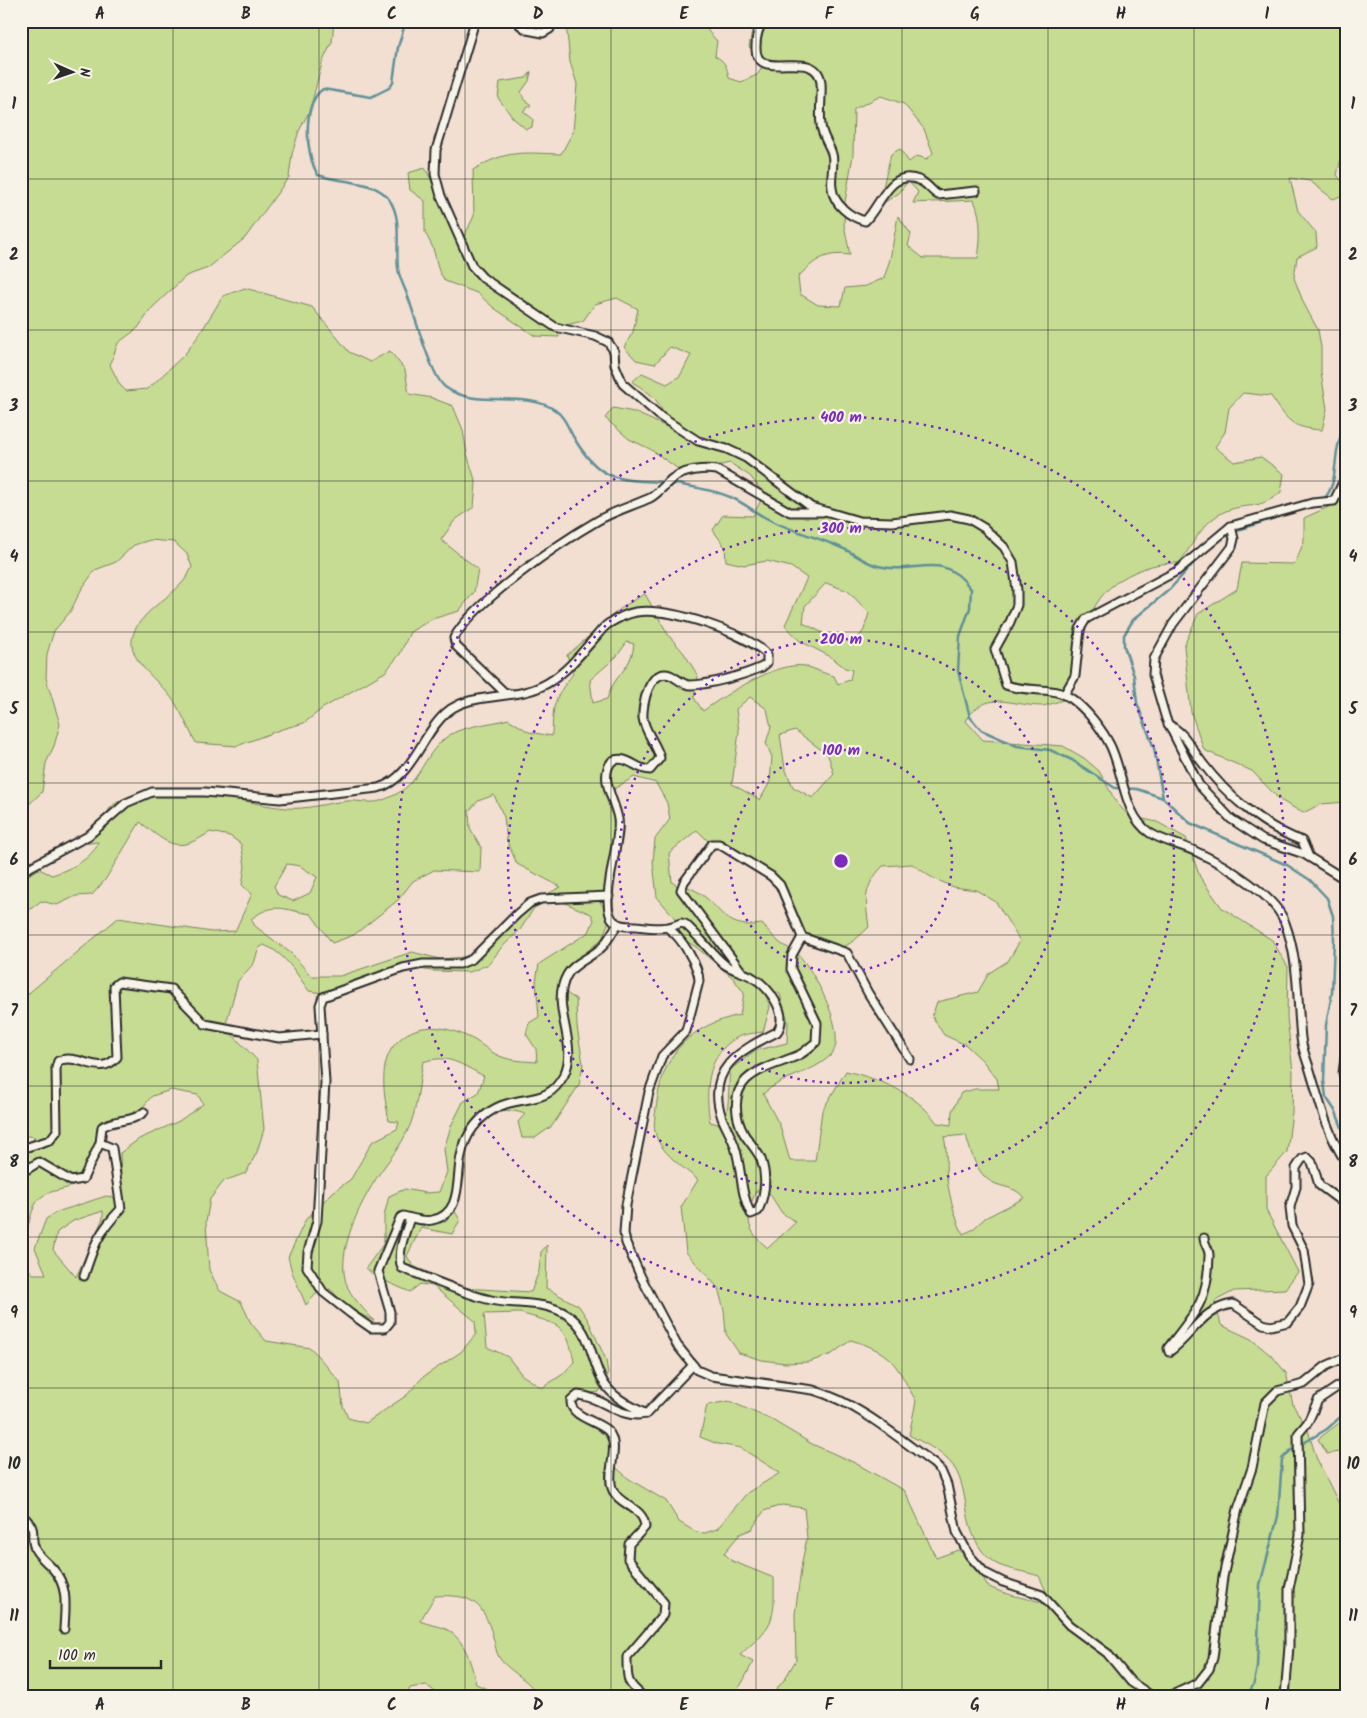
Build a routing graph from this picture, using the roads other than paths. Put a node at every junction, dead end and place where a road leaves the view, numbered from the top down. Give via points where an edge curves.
1 (475, 21) edge
2 (520, 21) edge
3 (552, 21) edge
4 (763, 21) edge
5 (976, 191) dead end
6 (1346, 476) edge
7 (823, 512) junction
8 (1231, 526) junction
9 (515, 694) junction
10 (1064, 695) junction
11 (1168, 724) junction
12 (1309, 857) junction
13 (21, 872) edge
14 (1346, 880) edge
15 (609, 896) junction
16 (618, 924) junction
17 (669, 929) junction
18 (802, 937) junction
19 (742, 972) junction
20 (322, 1034) junction
21 (1346, 1051) edge
22 (910, 1059) dead end
23 (1346, 1084) edge
24 (144, 1112) dead end
25 (100, 1143) junction
26 (21, 1149) edge
27 (1346, 1162) edge
28 (21, 1173) edge
29 (1346, 1205) edge
30 (410, 1218) junction
31 (1204, 1238) dead end
32 (84, 1276) dead end
33 (1346, 1357) edge
34 (694, 1365) junction
35 (1346, 1381) edge
36 (646, 1414) junction
37 (21, 1514) edge
38 (64, 1629) dead end
39 (644, 1697) edge
40 (1285, 1697) edge

1 - 7 street via 436,150 435,174 441,196 472,266 483,278 555,327 608,342 624,384 681,432 746,458 811,507
2 - 3 street via 527,30 542,33 550,28
4 - 5 street via 756,36 755,52 761,62 807,65 818,73 821,126 832,155 832,190 842,209 865,221 876,211 892,182 901,179 919,180 938,195
6 - 8 street via 1334,501 1312,503
7 - 9 street via 790,512 717,470 705,468 674,478 651,497 597,521 499,591 459,629 454,638 456,646 504,692
7 - 10 street via 859,521 892,522 950,515 969,519 984,528 1004,547 1012,562 1017,590 1017,605 995,649 1006,685
8 - 10 street via 1177,571 1086,619 1080,628 1075,676
8 - 11 street via 1232,547 1173,624 1154,659 1153,675
9 - 13 street via 472,701 449,710 435,723 404,772 391,784 280,799 205,792 152,792 126,803 88,836
9 - 15 street via 528,692 553,680 568,669 606,625 636,612 663,614 723,629 756,644 767,654 767,663 753,671 688,686 669,674 662,675 650,685 644,697 643,717 660,758 650,770 623,759 612,761 607,767 607,785 618,819
10 - 27 street via 1072,698 1110,746 1132,811 1142,826 1151,834 1200,853 1270,899 1278,908 1294,961 1301,1040 1328,1125
11 - 12 street via 1183,732 1200,761 1239,804 1283,834 1302,842
11 - 12 street via 1199,785 1231,819 1263,840
12 - 14 street
15 - 16 street via 610,917
15 - 20 street via 541,899 517,914 472,959 460,964 423,964 403,968 323,997 320,1005
16 - 17 street
16 - 30 street via 602,946 568,974 563,986 562,1019 569,1045 563,1076 551,1092 540,1098 507,1104 484,1116 464,1143 457,1196 453,1204 434,1220
17 - 19 street via 685,924 725,965
17 - 34 street via 677,934 699,974 686,1031 662,1056 652,1085 626,1206 624,1233 662,1318
18 - 19 street via 780,885 719,844 712,844 684,882 682,890
18 - 19 street via 792,955 791,969 817,1023 816,1042 802,1053 754,1073 744,1082 737,1098 736,1114 742,1132 760,1159 764,1176 765,1196 758,1211 751,1214 745,1203 734,1145 718,1105 718,1091 722,1073 730,1060 743,1049 777,1032 780,1013 770,993 756,979
18 - 22 street via 847,953
20 - 26 street via 279,1038 205,1024 171,989 119,982 114,986 117,1057 112,1063 99,1067 76,1059 58,1061 57,1131 50,1140
20 - 30 street via 325,1082 318,1211 307,1266 323,1292 371,1328 385,1328 390,1322 378,1267 400,1218
21 - 23 street via 1343,1073
24 - 25 street via 136,1119 102,1126
25 - 28 street via 83,1179 71,1181 39,1162
25 - 32 street via 112,1148 121,1209 103,1228
29 - 31 street via 1319,1185 1312,1162 1307,1157 1302,1159 1296,1168 1296,1187 1290,1207 1292,1226 1304,1250 1309,1284 1300,1307 1288,1322 1271,1326 1234,1304 1222,1306 1208,1313 1169,1352 1168,1348 1201,1305 1206,1290 1210,1253
30 - 36 street via 402,1246 402,1268 491,1300 536,1304 564,1313 576,1322 589,1342 610,1391
33 - 34 street via 1326,1366 1304,1384 1277,1391 1265,1403 1252,1468 1238,1509 1223,1578 1213,1658 1198,1683 1170,1696 1152,1696 1131,1682 1106,1652 1068,1625 1042,1595 985,1573 957,1532 941,1471 876,1421 813,1390 711,1376 697,1370
34 - 36 street
35 - 40 street via 1318,1400 1308,1422 1298,1434 1300,1535 1289,1589
36 - 39 street via 624,1415 591,1396 578,1395 570,1406 610,1433 613,1444 611,1487 644,1519 645,1528 629,1544 628,1560 664,1603 662,1616 627,1656 630,1686
37 - 38 street via 34,1530 35,1548 64,1586

